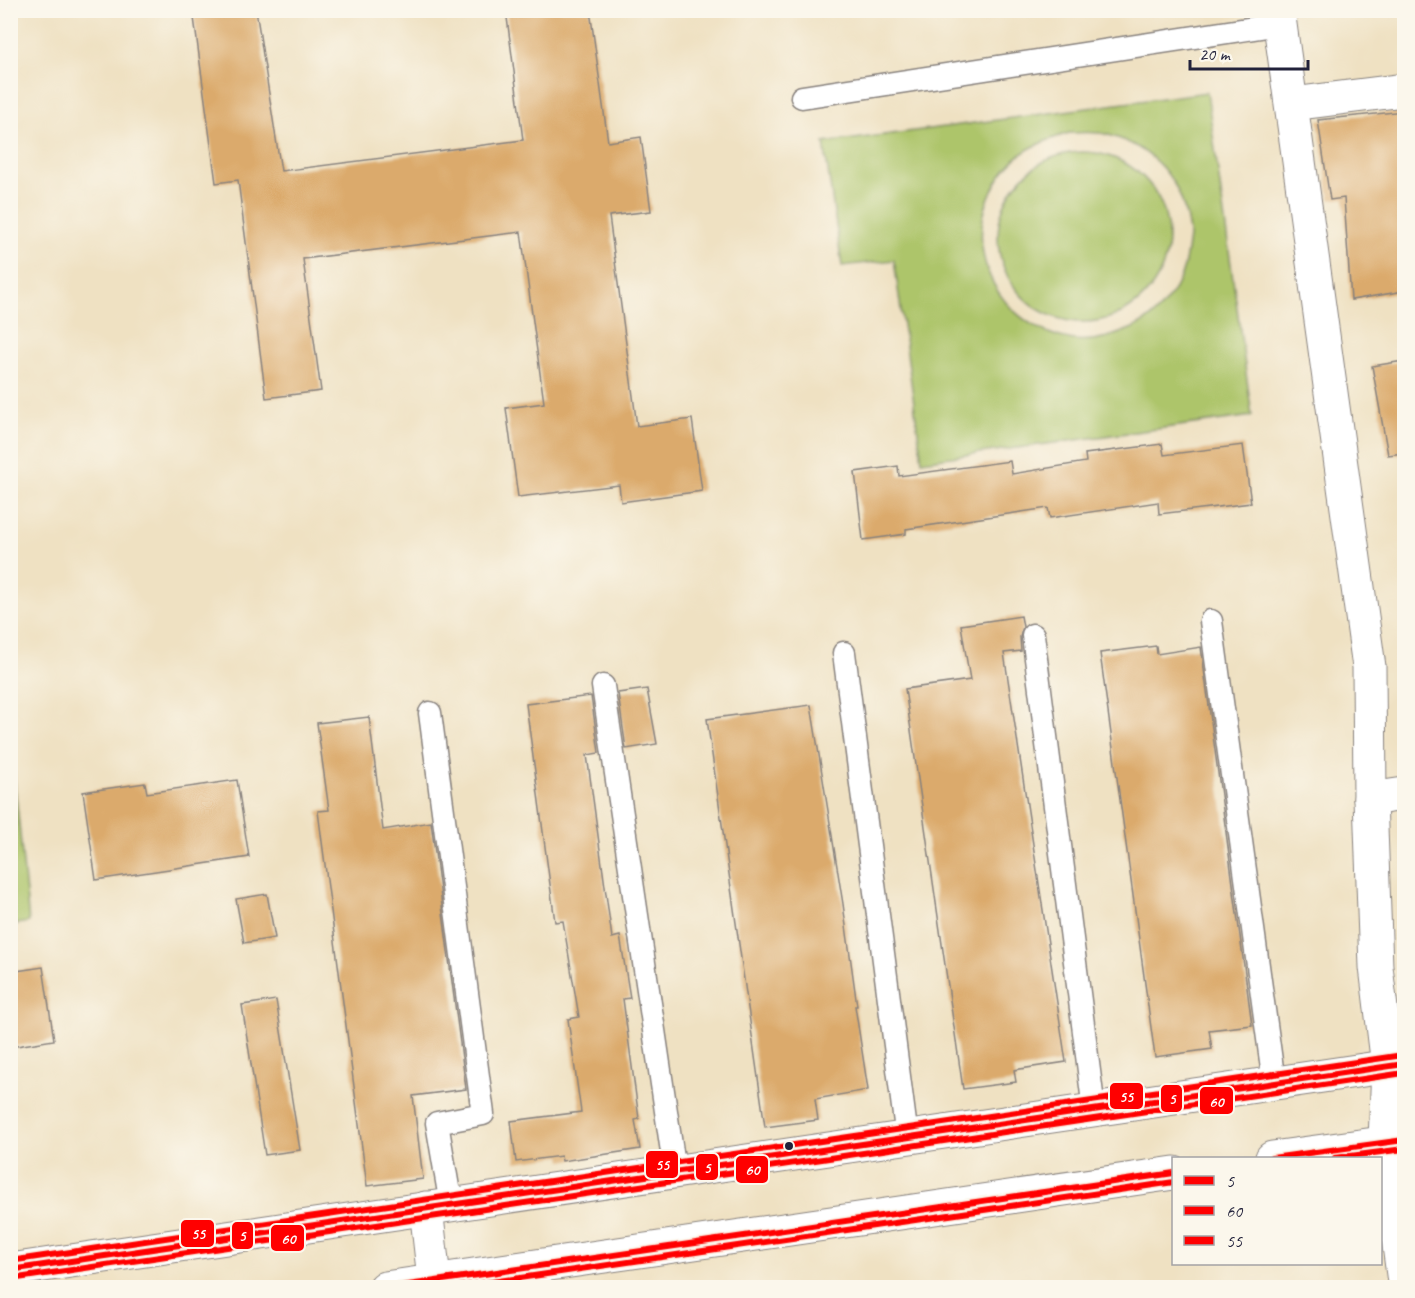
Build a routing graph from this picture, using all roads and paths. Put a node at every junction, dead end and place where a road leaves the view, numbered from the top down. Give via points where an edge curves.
1 (1279, 17) edge
2 (1404, 90) edge
3 (802, 97) dead end
4 (1292, 104) junction
5 (1211, 621) dead end
6 (1033, 635) dead end
7 (844, 653) dead end
8 (603, 686) dead end
9 (430, 713) dead end
10 (1404, 794) edge
11 (1370, 799) junction
12 (1396, 1065) edge
13 (1274, 1083) junction
14 (1094, 1110) junction
15 (907, 1138) junction
16 (1395, 1141) edge
17 (1279, 1157) edge
18 (675, 1172) junction
19 (1172, 1173) edge
20 (438, 1207) junction
21 (10, 1270) edge
22 (1404, 1282) edge
23 (435, 1284) edge
24 (385, 1287) edge

1 - 3 lane
1 - 4 street
2 - 4 street
4 - 11 street via 1369,667
5 - 13 lane
6 - 14 lane
7 - 15 lane
8 - 18 lane
9 - 20 lane via 483,1114 437,1123
10 - 11 street
11 - 12 street via 1376,967
12 - 13 street
12 - 16 street
13 - 14 street
14 - 15 street
15 - 18 street
16 - 17 street
16 - 22 street
18 - 20 street
19 - 23 street
20 - 21 street
20 - 23 street
23 - 24 street

